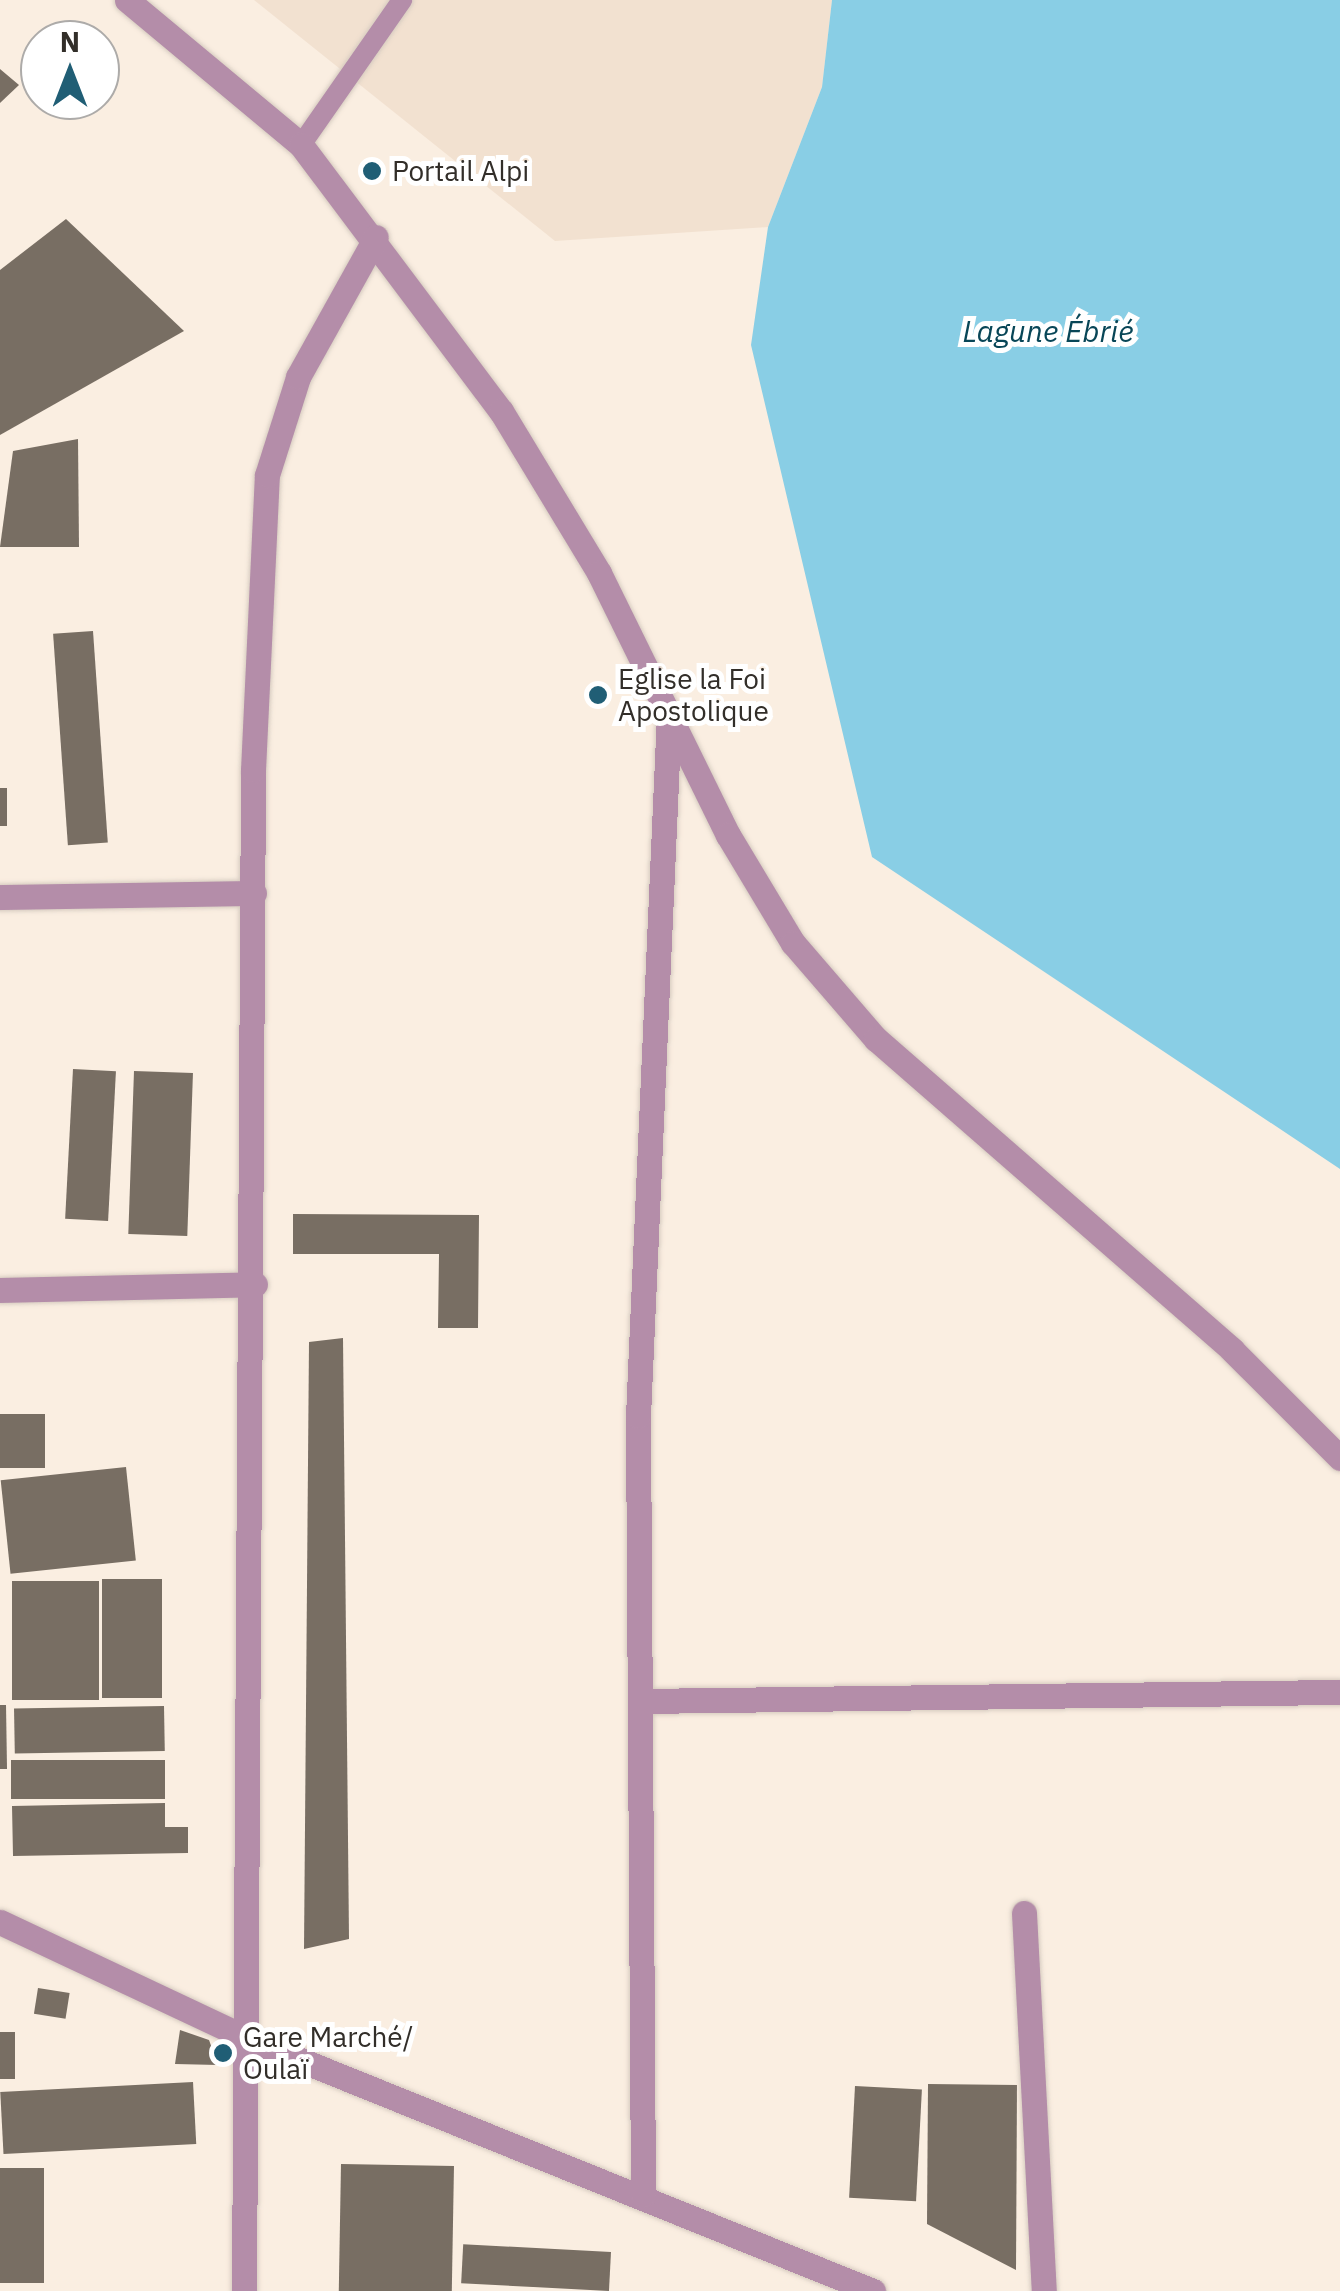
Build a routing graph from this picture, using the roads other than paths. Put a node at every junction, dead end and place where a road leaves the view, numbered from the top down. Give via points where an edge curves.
1 (127, 0) edge
2 (402, 0) edge
3 (301, 144) junction
4 (376, 237) junction
5 (669, 709) junction
6 (254, 893) junction
7 (0, 897) edge
8 (254, 1284) junction
9 (0, 1290) edge
10 (1340, 1458) edge
11 (1340, 1692) edge
12 (640, 1701) junction
13 (1024, 1913) dead end
14 (0, 1922) edge
15 (251, 2040) junction
16 (643, 2195) junction
17 (244, 2291) edge
18 (873, 2291) edge
19 (1044, 2291) edge

1 - 3 street
2 - 3 lane
3 - 4 street
4 - 5 street via 500,410
4 - 6 street via 298,377 266,475
5 - 10 street via 793,944 876,1039 1232,1350
5 - 12 street via 642,1276
6 - 7 street
6 - 8 street
8 - 9 street
8 - 15 street
11 - 12 street
12 - 16 street
13 - 19 street
14 - 15 street
15 - 16 street
15 - 17 street
16 - 18 street

